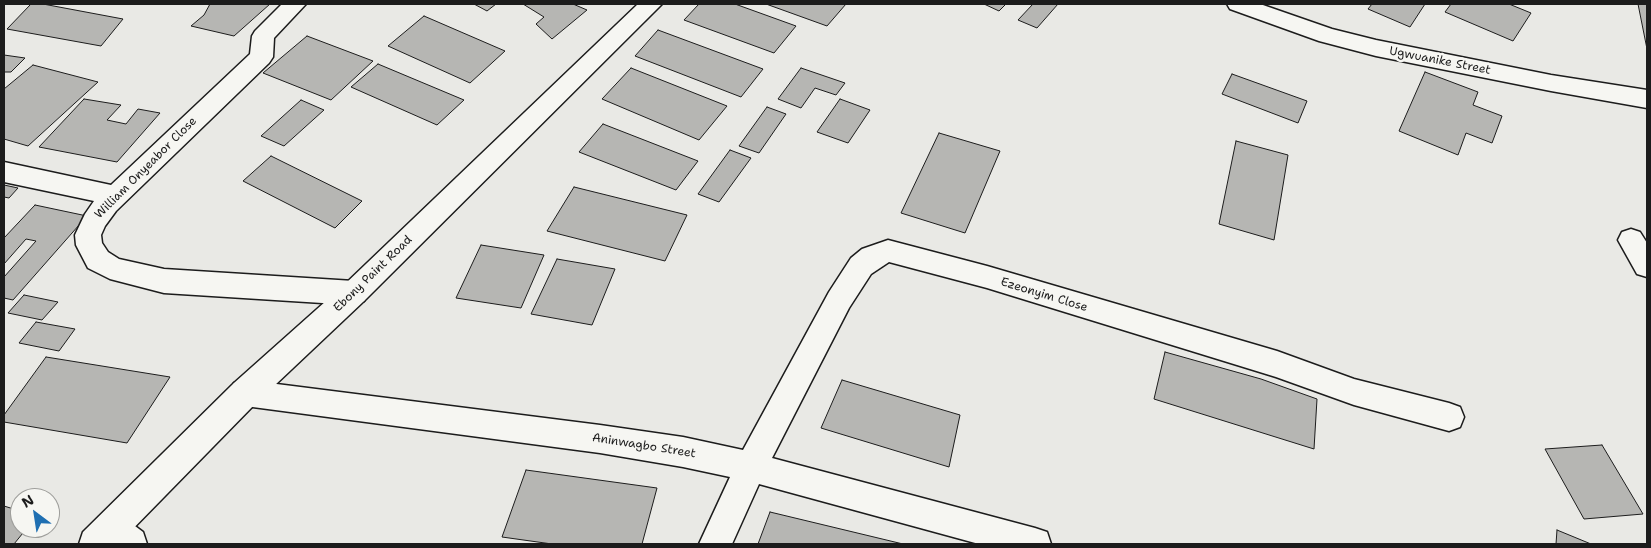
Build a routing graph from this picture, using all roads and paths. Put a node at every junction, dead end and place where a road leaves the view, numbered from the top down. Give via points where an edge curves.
1 (295, 4) edge
2 (650, 4) edge
3 (1238, 4) edge
4 (1647, 99) edge
5 (4, 172) edge
6 (116, 196) junction
7 (1631, 240) dead end
8 (1647, 266) edge
9 (354, 293) junction
10 (244, 393) junction
11 (1449, 417) dead end
12 (751, 467) junction
13 (112, 539) edge
14 (715, 544) edge
15 (1036, 544) edge

1 - 6 street, William Onyeabor Close via 263,36 261,57
2 - 9 street, Ebony Paint Road
3 - 4 street, Ugwuanike Street via 1327,36 1376,48
5 - 6 street
6 - 9 street, William Onyeabor Close via 94,222 88,236 98,260 110,268 164,281
7 - 8 street
9 - 10 street, Ebony Paint Road
10 - 12 street, Aninwagbo Street via 610,440
10 - 13 street, Ebony Paint Road
11 - 12 street, Ezeonyim Close via 1354,392 1277,364 987,277 888,251 872,257 861,266 839,300
12 - 14 street, Ezeonyim Close
12 - 15 street, Aninwagbo Street

